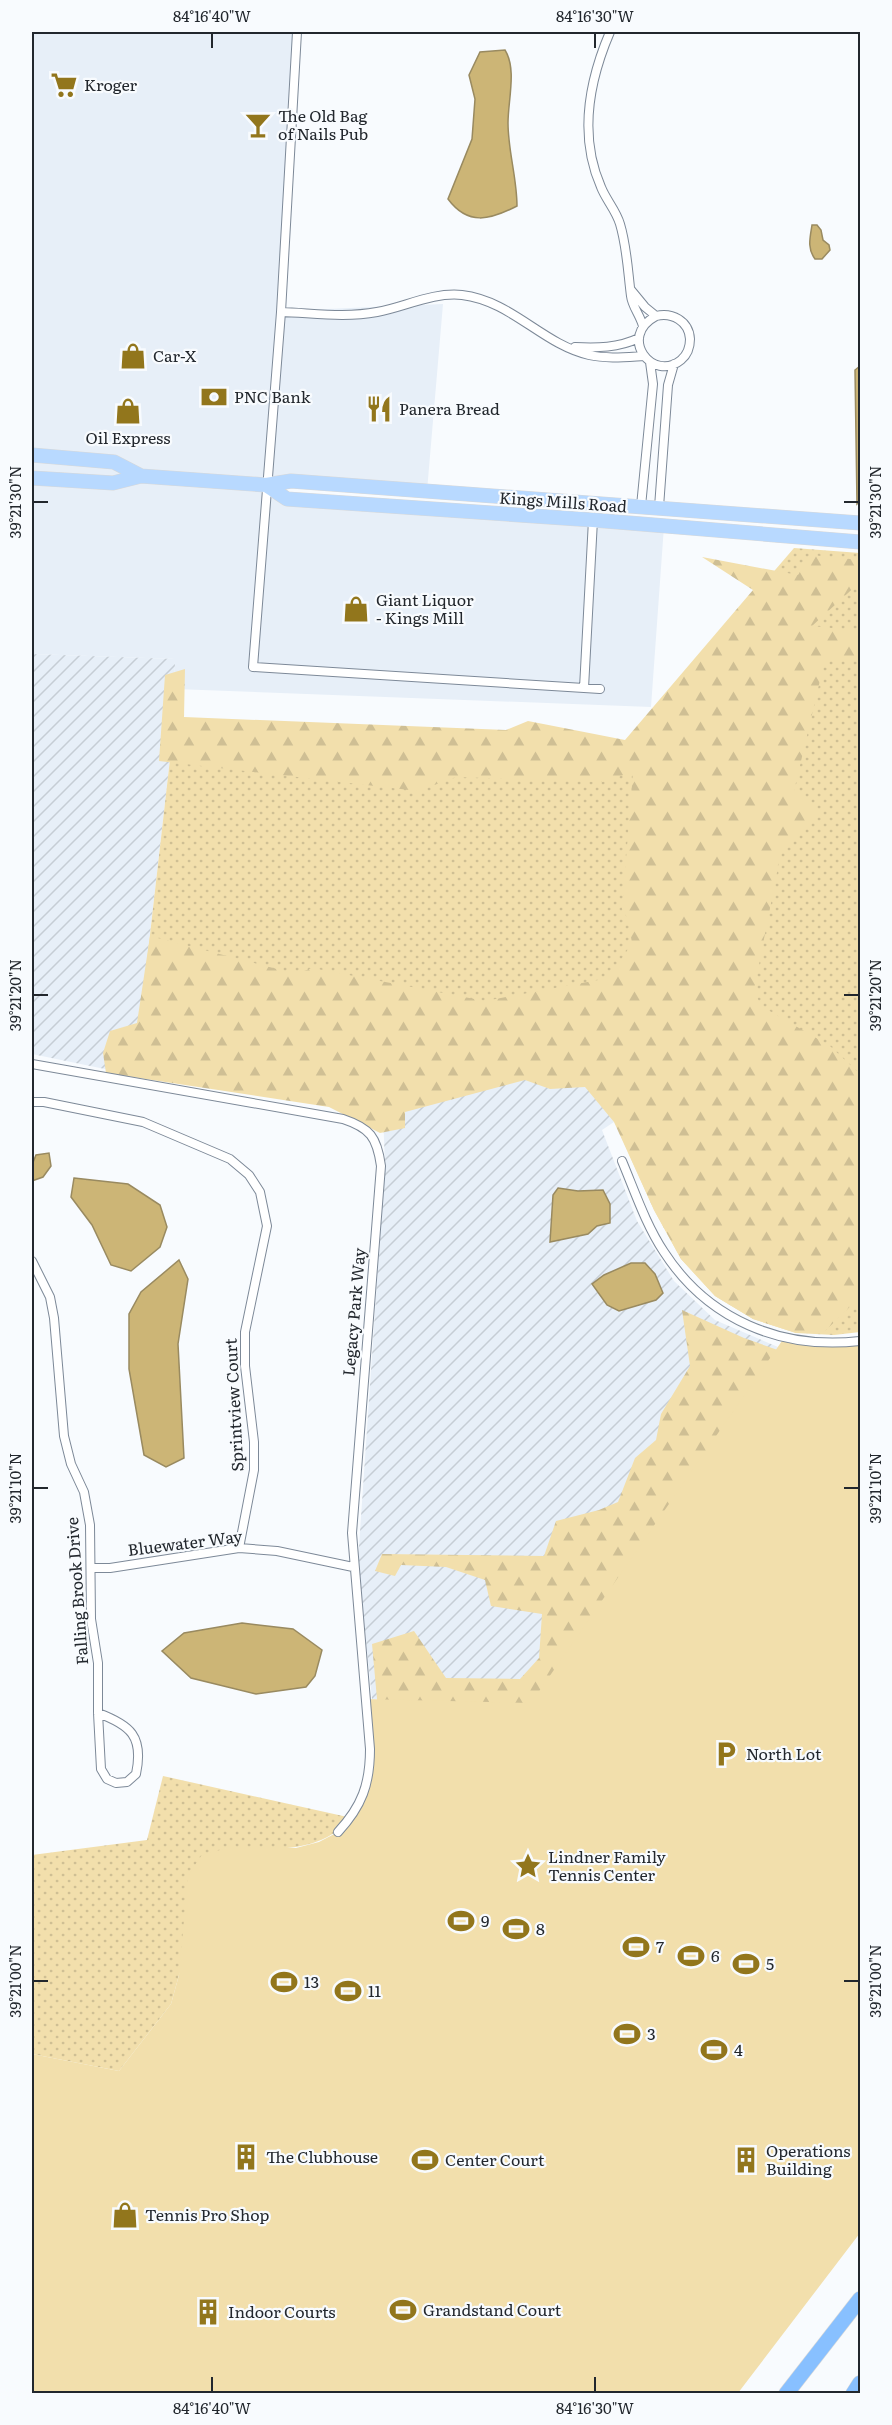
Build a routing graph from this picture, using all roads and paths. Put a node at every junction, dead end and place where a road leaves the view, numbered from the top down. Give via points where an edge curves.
1 (297, 32) edge
2 (610, 32) edge
3 (631, 289) junction
4 (281, 312) junction
5 (656, 316) junction
6 (643, 326) junction
7 (639, 338) junction
8 (571, 347) junction
9 (647, 359) junction
10 (674, 364) junction
11 (32, 454) edge
12 (141, 476) junction
13 (32, 478) edge
14 (266, 485) junction
15 (641, 506) junction
16 (659, 507) junction
17 (593, 520) junction
18 (861, 523) edge
19 (861, 542) edge
20 (584, 688) junction
21 (600, 689) dead end
22 (32, 1064) edge
23 (32, 1102) edge
24 (622, 1161) dead end
25 (32, 1261) edge
26 (861, 1341) edge
27 (239, 1548) junction
28 (353, 1567) junction
29 (91, 1568) junction
30 (98, 1713) junction
31 (338, 1832) dead end
32 (861, 2299) edge
33 (861, 2383) edge
34 (786, 2394) edge
35 (853, 2394) edge

1 - 4 street
2 - 3 street via 597,63 587,118 594,170 620,224
3 - 5 street
3 - 6 street
4 - 8 street via 351,315 436,296 460,295 508,310 549,338
4 - 14 street
5 - 6 street
5 - 10 street via 672,316 688,332 687,352
6 - 7 street
7 - 8 street via 604,348
7 - 9 street
8 - 9 street via 587,354
9 - 10 street via 666,366
9 - 15 street via 653,384
10 - 16 street via 668,385
11 - 12 main road, Kings Mills Road via 114,462
12 - 13 main road, Kings Mills Road via 113,483
12 - 14 main road, Kings Mills Road
14 - 15 main road, Kings Mills Road via 291,481
14 - 17 main road, Kings Mills Road via 287,499
14 - 20 street via 253,667
15 - 16 main road, Kings Mills Road
16 - 18 main road, Kings Mills Road
17 - 19 main road, Kings Mills Road
17 - 20 street
20 - 21 street
22 - 28 street, Legacy Park Way via 343,1119 360,1125 372,1136 381,1166 352,1533
23 - 27 street, Sprintview Court via 143,1122 230,1159 249,1175 260,1192 267,1226 245,1332 254,1470
24 - 26 street via 663,1251 705,1299 724,1314 768,1335 808,1342
25 - 29 street, Falling Brook Drive via 50,1297 64,1436 84,1492
27 - 28 street, Bluewater Way via 277,1551
27 - 29 street, Bluewater Way
28 - 31 street, Legacy Park Way via 370,1773 362,1800
29 - 30 street, Falling Brook Drive
30 - 30 street, Falling Brook Drive via 101,1768 107,1779 127,1782 136,1774 138,1743 132,1731 119,1721
32 - 34 highway
33 - 35 highway

